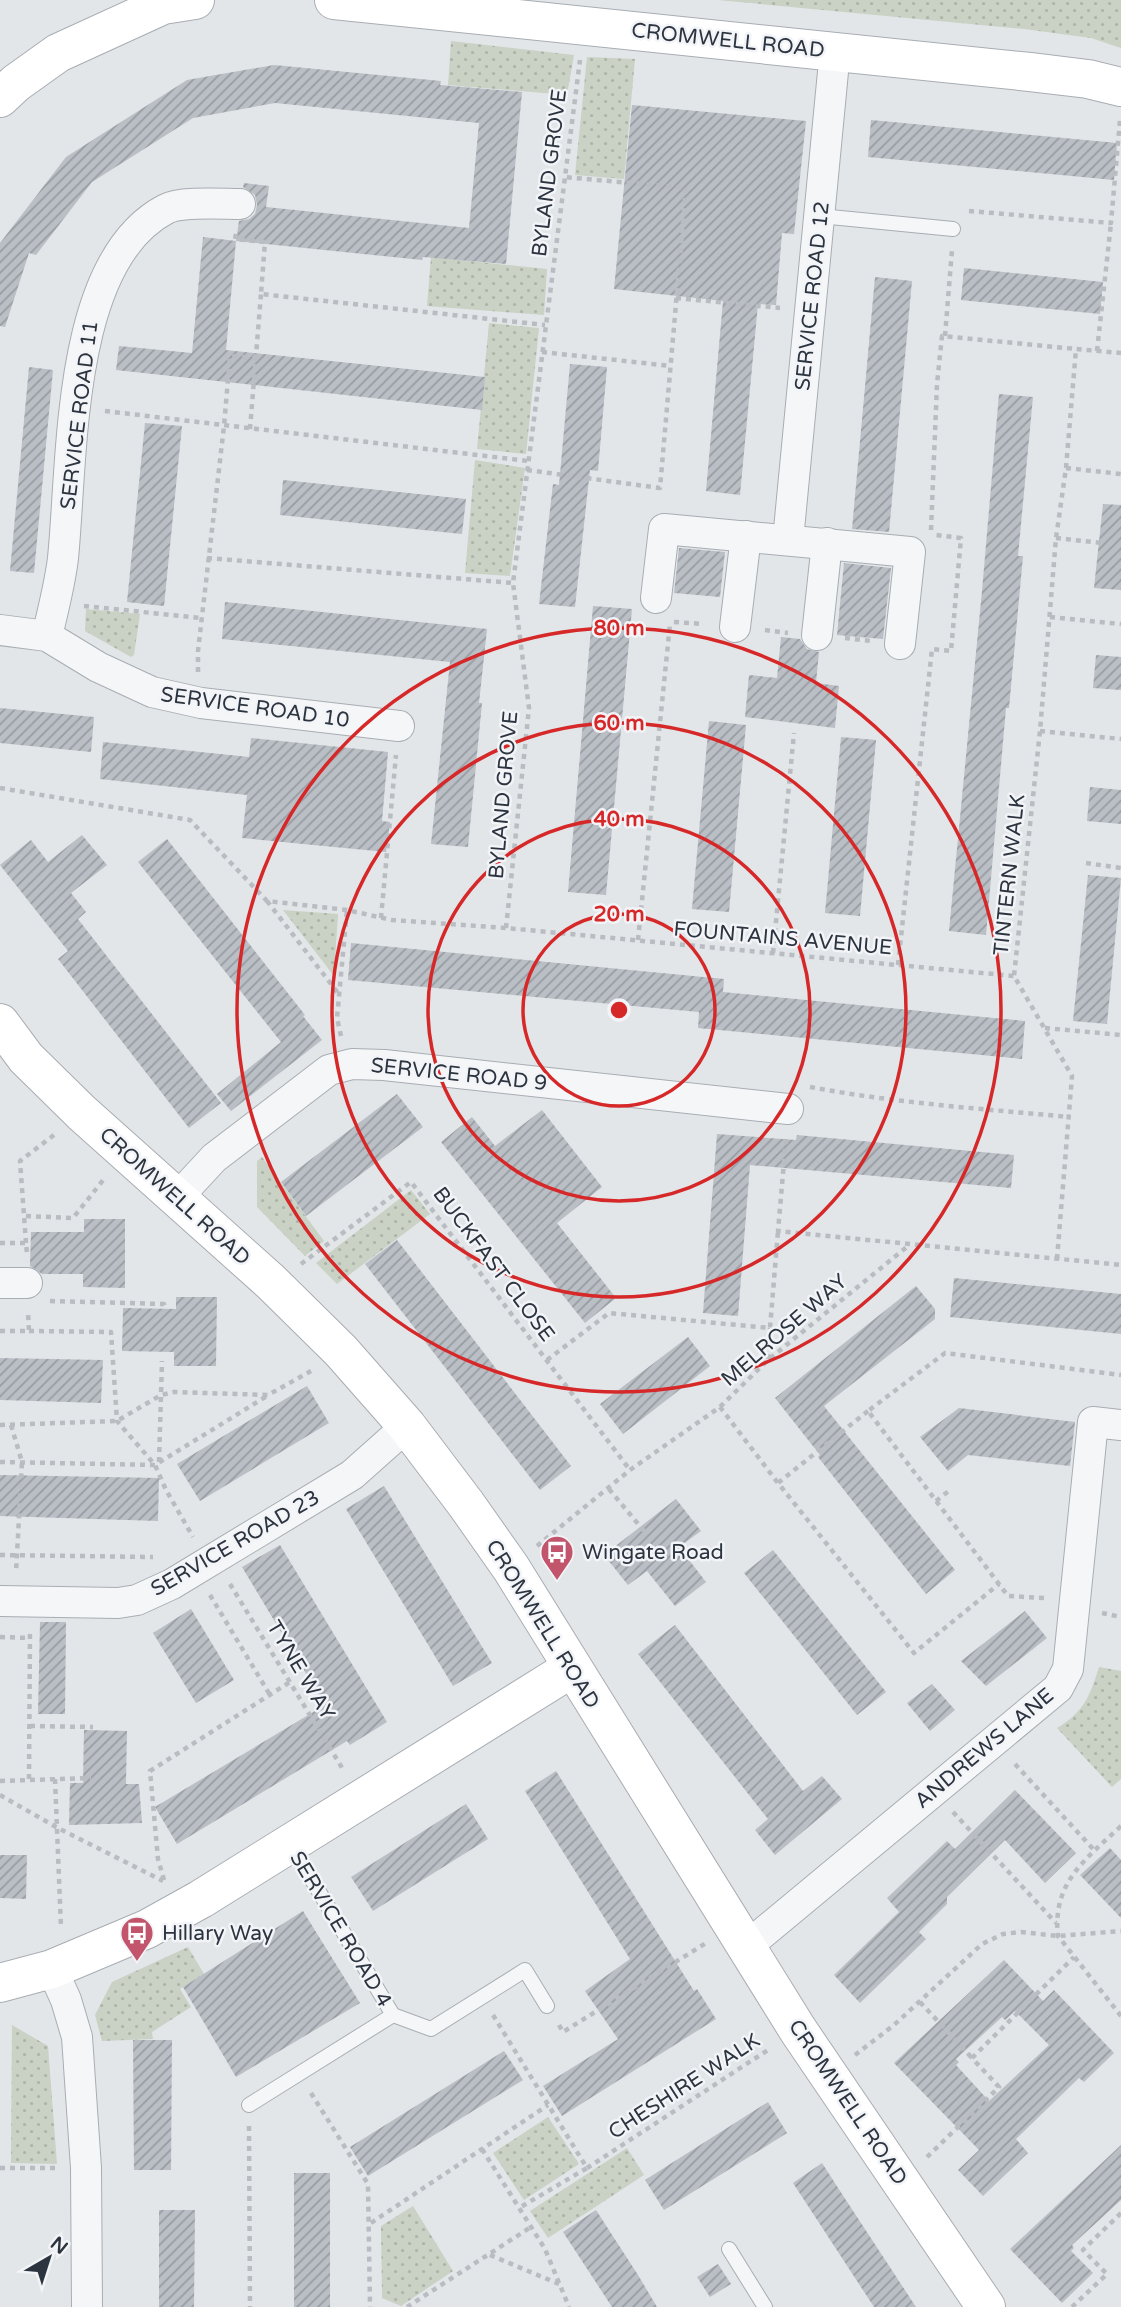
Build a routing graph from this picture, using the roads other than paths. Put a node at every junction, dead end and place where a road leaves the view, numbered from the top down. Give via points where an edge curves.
1 (195, 0) edge
2 (334, 0) edge
3 (835, 51) junction
4 (0, 98) edge
5 (1121, 101) edge
6 (240, 204) dead end
7 (820, 216) junction
8 (953, 229) dead end
9 (746, 536) junction
10 (788, 540) junction
11 (827, 544) junction
12 (656, 598) road end
13 (735, 627) dead end
14 (0, 631) edge
15 (817, 635) dead end
16 (47, 636) junction
17 (900, 643) dead end
18 (399, 726) dead end
19 (0, 1023) edge
20 (788, 1110) road end
21 (177, 1198) junction
22 (1121, 1424) edge
23 (407, 1426) junction
24 (14, 1601) edge
25 (572, 1668) junction
26 (289, 1842) junction
27 (739, 1936) junction
28 (57, 1966) junction
29 (0, 1983) edge
30 (547, 2006) road end
31 (393, 2015) junction
32 (249, 2105) road end
33 (729, 2249) dead end
34 (87, 2307) edge
35 (765, 2307) edge
36 (986, 2307) edge

1 - 4 street via 163,5 58,53
2 - 3 street, CROMWELL ROAD
3 - 5 street, CROMWELL ROAD via 1088,79
3 - 7 street, SERVICE ROAD 12
6 - 16 street, SERVICE ROAD 11 via 168,208 138,229 115,258 86,338 62,561
7 - 8 lane
7 - 10 street, SERVICE ROAD 12
9 - 10 street
9 - 12 street via 664,529
9 - 13 street
10 - 11 street
11 - 15 street
11 - 17 street via 910,552
14 - 16 street, SERVICE ROAD 10
16 - 18 street, SERVICE ROAD 10 via 152,692 201,703
19 - 21 street, CROMWELL ROAD via 26,1058
20 - 21 street, SERVICE ROAD 9 via 352,1064 329,1070 214,1158
21 - 23 street, CROMWELL ROAD via 338,1348
22 - 27 street, ANDREWS LANE via 1093,1422 1068,1670 1058,1688 934,1790
23 - 24 street, SERVICE ROAD 23 via 352,1475 172,1584 137,1600 118,1604
23 - 25 street, CROMWELL ROAD via 510,1568
25 - 26 street
25 - 27 street, CROMWELL ROAD
26 - 28 street via 147,1929
26 - 31 lane, SERVICE ROAD 4
27 - 36 street, CROMWELL ROAD
28 - 29 street
28 - 34 street via 77,2037 86,2168
30 - 31 lane, SERVICE ROAD 4 via 524,1970 432,2028
31 - 32 lane, SERVICE ROAD 4
33 - 35 lane

